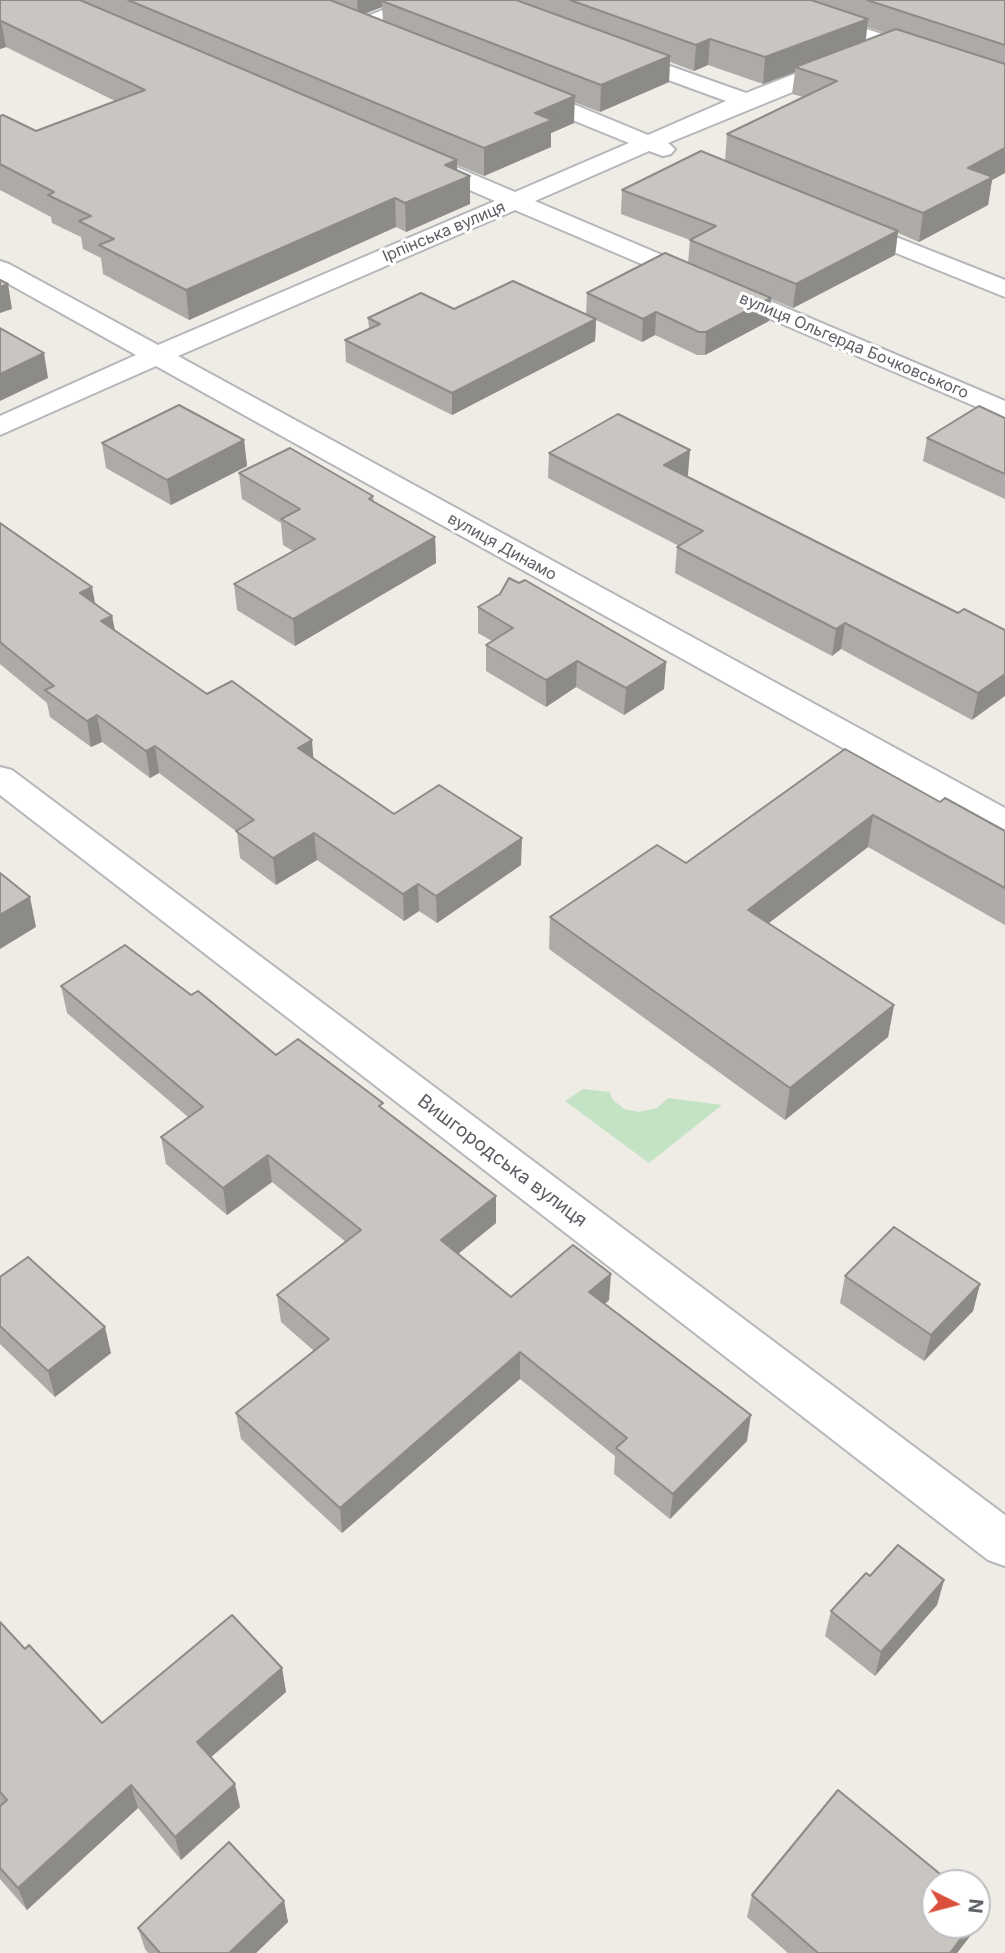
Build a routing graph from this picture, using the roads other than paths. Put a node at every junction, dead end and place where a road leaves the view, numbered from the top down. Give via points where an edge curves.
1 (426, 0) edge
2 (759, 0) edge
3 (336, 17) edge
4 (359, 26) junction
5 (384, 36) edge
6 (892, 45) junction
7 (602, 48) edge
8 (498, 82) edge
9 (1005, 82) edge
10 (746, 101) junction
11 (651, 143) junction
12 (401, 152) edge
13 (689, 159) edge
14 (517, 201) junction
15 (828, 216) edge
16 (0, 269) edge
17 (1005, 289) edge
18 (156, 356) junction
19 (1005, 411) edge
20 (0, 427) edge
21 (0, 778) edge
22 (1005, 823) edge
23 (1005, 1544) edge

1 - 4 street
2 - 6 street
3 - 4 street
4 - 5 street
6 - 9 street
6 - 10 street, Ірпінська вулиця
7 - 10 street
8 - 11 street
10 - 11 street, Ірпінська вулиця
11 - 13 street
11 - 14 street, Ірпінська вулиця
12 - 14 street, вулиця Ольгерда Бочковського
14 - 18 street, Ірпінська вулиця
14 - 19 street, вулиця Ольгерда Бочковського
15 - 17 street
16 - 18 street, вулиця Динамо
18 - 20 street, Ірпінська вулиця
18 - 22 street, вулиця Динамо
21 - 23 street, Вишгородська вулиця

